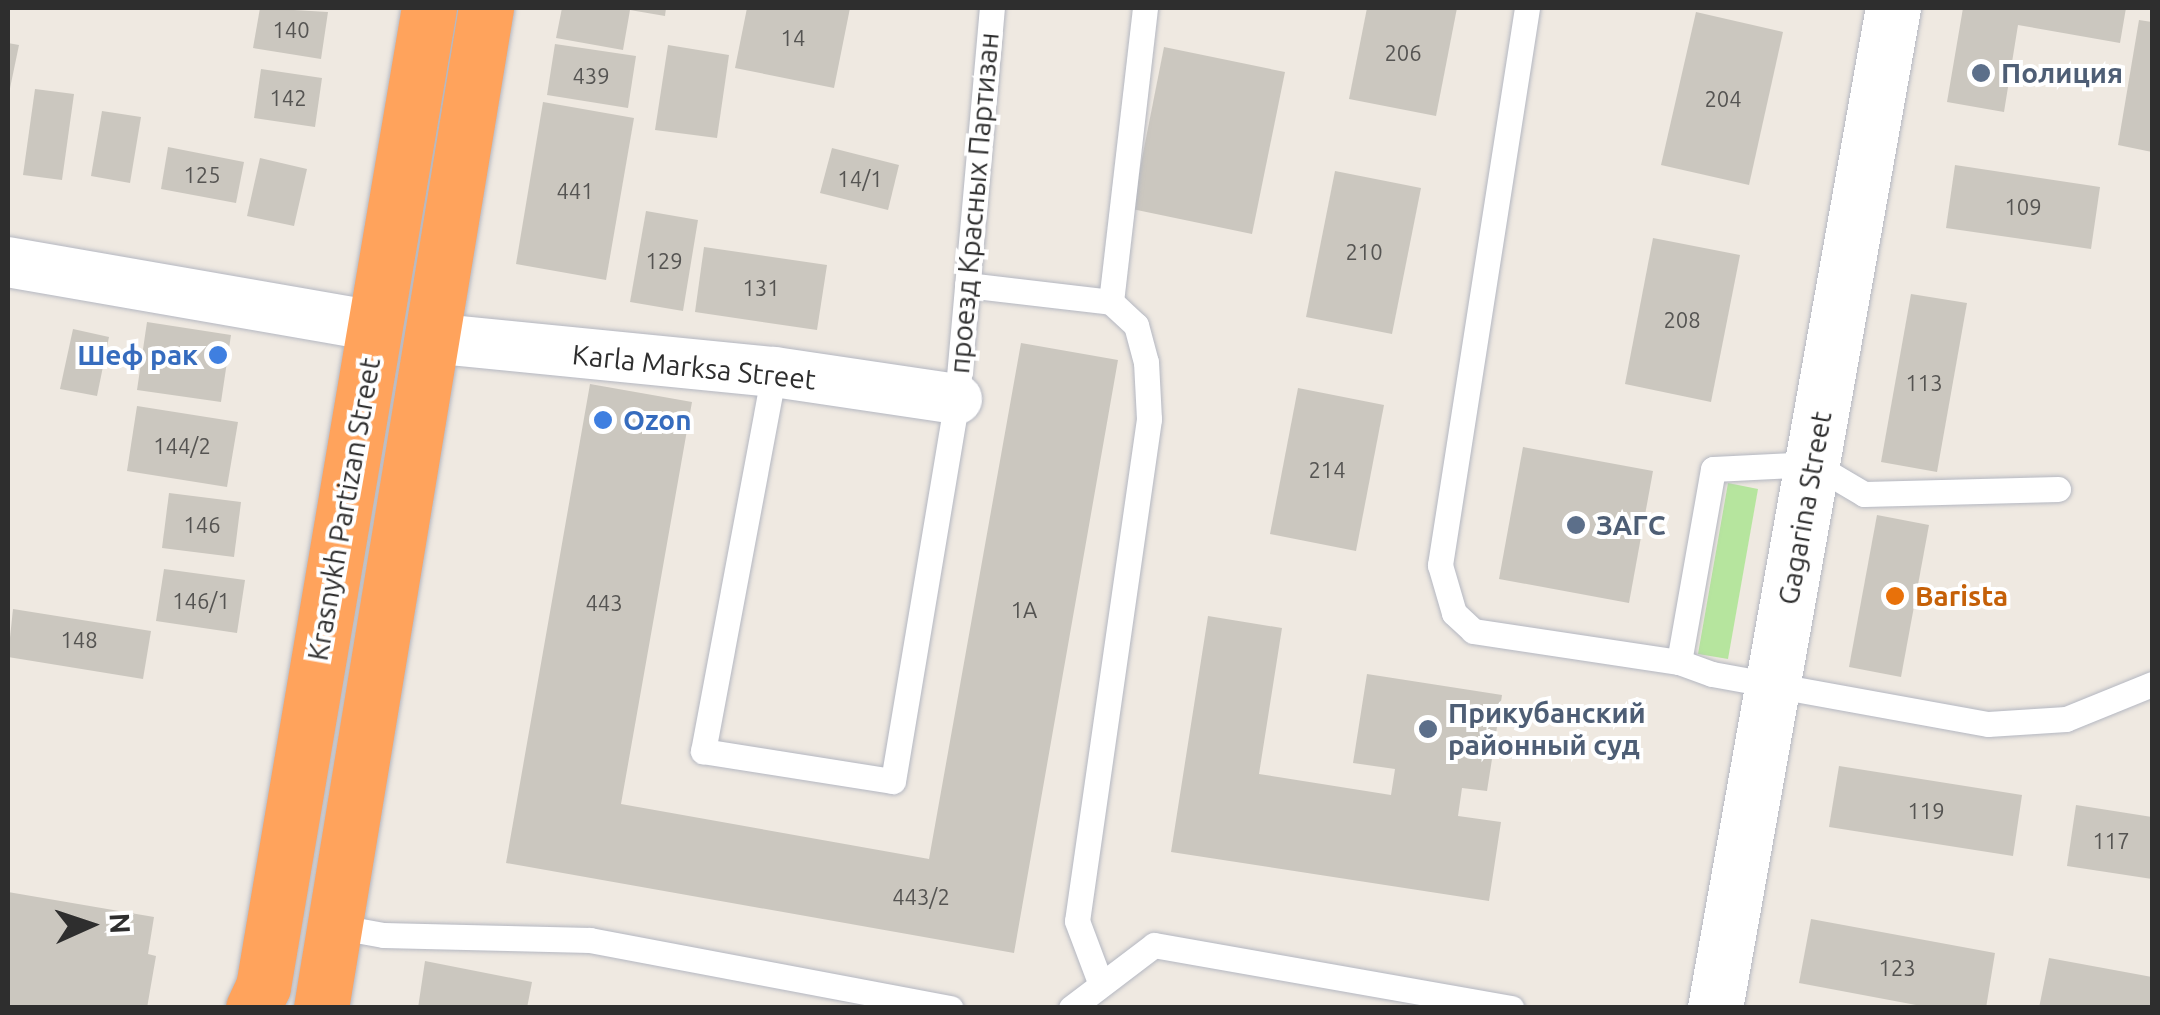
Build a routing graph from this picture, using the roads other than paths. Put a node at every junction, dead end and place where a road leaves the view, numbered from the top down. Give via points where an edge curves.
1 (429, 8) edge
2 (486, 8) edge
3 (992, 8) edge
4 (1145, 8) edge
5 (1528, 8) edge
6 (1893, 8) edge
7 (8, 262) edge
8 (967, 285) junction
9 (1111, 302) junction
10 (375, 326) junction
11 (431, 338) junction
12 (774, 372) junction
13 (957, 399) junction
14 (1814, 464) junction
15 (2058, 489) dead end
16 (1680, 662) junction
17 (2152, 684) edge
18 (1772, 685) junction
19 (334, 926) junction
20 (1101, 985) junction
21 (872, 1001) edge
22 (253, 1008) edge
23 (321, 1008) edge
24 (952, 1008) edge
25 (1071, 1008) edge
26 (1511, 1008) edge
27 (1715, 1008) edge

1 - 10 highway, Krasnykh Partizan Street
2 - 11 highway, Krasnykh Partizan Street
3 - 8 lane, проезд Красных Партизан
4 - 9 lane
5 - 16 lane via 1440,565 1454,613 1473,631
6 - 14 street, Gagarina Street
7 - 10 street
8 - 9 lane
8 - 13 lane, проезд Красных Партизан
9 - 20 lane via 1136,325 1149,419 1077,922
10 - 22 highway, Krasnykh Partizan Street via 263,987
11 - 12 street, Karla Marksa Street
11 - 19 highway, Krasnykh Partizan Street
12 - 13 street, Karla Marksa Street
12 - 13 lane, проезд Красных Партизан via 703,751 874,778 893,780
14 - 15 lane via 1864,494
14 - 16 lane via 1714,468
14 - 18 street, Gagarina Street
16 - 18 lane
17 - 18 lane via 2066,718 1988,724
18 - 27 street, Gagarina Street
19 - 21 lane via 384,935 590,940
19 - 23 highway, Krasnykh Partizan Street
20 - 25 lane
20 - 26 lane via 1154,944
21 - 24 lane

